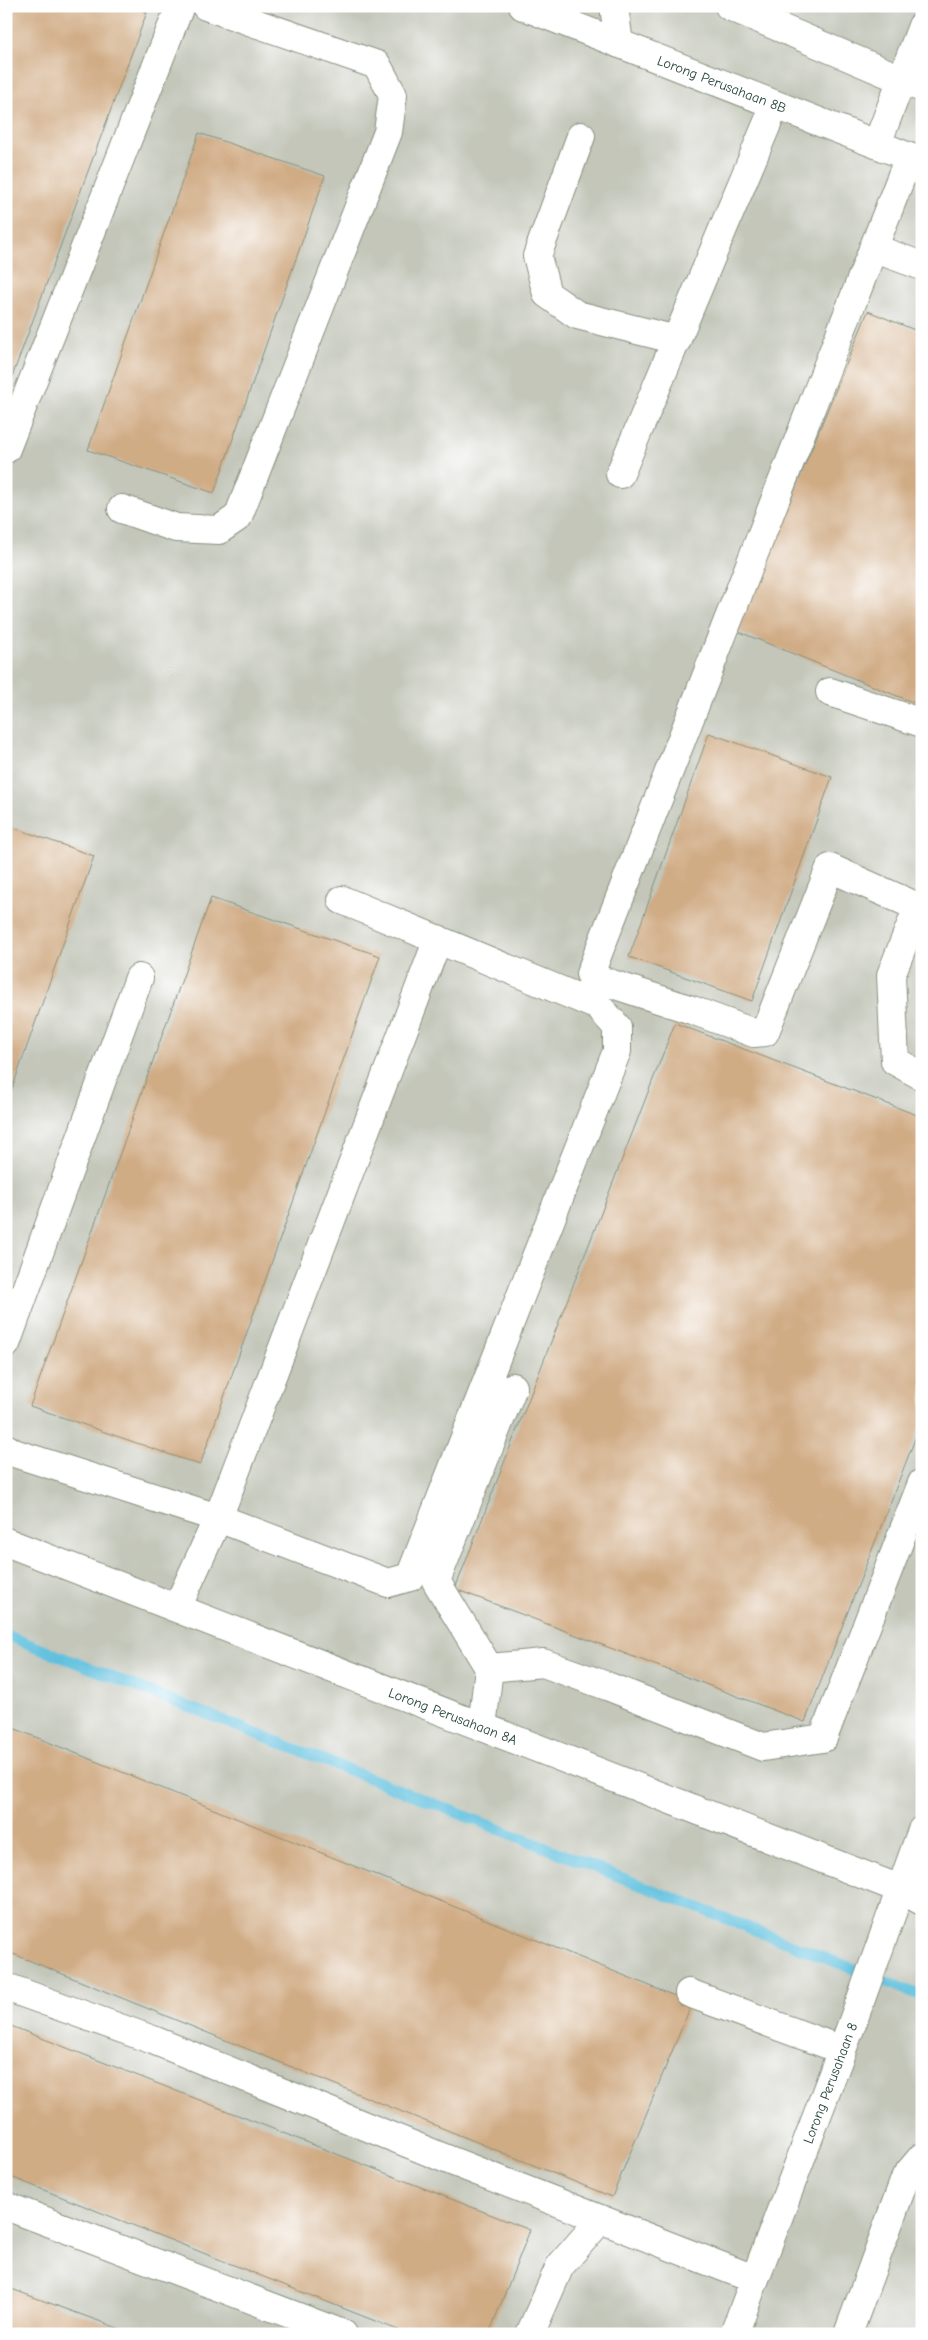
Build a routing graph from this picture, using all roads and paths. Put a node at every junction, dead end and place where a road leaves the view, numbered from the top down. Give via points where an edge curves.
1 (180, 6) edge
2 (206, 6) edge
3 (523, 6) edge
4 (614, 6) edge
5 (729, 6) edge
6 (922, 26) edge
7 (619, 44) junction
8 (912, 83) edge
9 (775, 105) junction
10 (581, 136) dead end
11 (877, 144) junction
12 (915, 159) edge
13 (872, 248) junction
14 (922, 266) edge
15 (676, 340) junction
16 (6, 449) edge
17 (620, 474) dead end
18 (122, 509) dead end
19 (830, 692) dead end
20 (922, 723) edge
21 (342, 900) dead end
22 (920, 902) edge
23 (438, 940) junction
24 (140, 978) dead end
25 (922, 1076) edge
26 (6, 1344) edge
27 (513, 1387) dead end
28 (6, 1448) edge
29 (922, 1483) edge
30 (218, 1518) junction
31 (6, 1542) edge
32 (177, 1608) junction
33 (489, 1668) junction
34 (482, 1727) junction
35 (922, 1830) edge
36 (911, 1895) edge
37 (6, 1987) edge
38 (689, 1993) dead end
39 (842, 2050) junction
40 (922, 2157) edge
41 (6, 2206) edge
42 (600, 2219) junction
43 (754, 2279) junction
44 (343, 2334) edge
45 (530, 2334) edge
46 (734, 2334) edge
47 (848, 2334) edge

1 - 16 street
2 - 18 street via 377,65 393,95 388,132 238,517 219,530 176,528
3 - 7 street, Lorong Perusahaan 8B
4 - 7 street
5 - 8 street
6 - 8 street
7 - 9 street, Lorong Perusahaan 8B
8 - 11 street
9 - 11 street, Lorong Perusahaan 8B
9 - 15 street
10 - 15 street via 537,256 547,294 577,315
11 - 12 street, Lorong Perusahaan 8B
12 - 13 street
13 - 14 street
13 - 22 street via 590,974 754,1033 765,1032 830,868
15 - 17 street
19 - 20 street
21 - 23 street
22 - 25 street via 891,975 895,1061
23 - 30 street
23 - 30 street via 598,1006 617,1026 617,1051 410,1577 388,1583
24 - 26 street
27 - 33 street via 436,1581
28 - 30 street
29 - 33 street via 822,1738 763,1747 543,1663
30 - 32 street
31 - 32 street, Lorong Perusahaan 8A
32 - 34 street, Lorong Perusahaan 8A
33 - 34 street
34 - 36 street, Lorong Perusahaan 8A
35 - 36 street, Lorong Perusahaan 8
36 - 39 street, Lorong Perusahaan 8 via 879,1949
37 - 42 street via 153,2040
38 - 39 street
39 - 43 street, Lorong Perusahaan 8
40 - 47 street via 906,2176
41 - 44 street
42 - 43 street
42 - 45 street via 560,2266
43 - 46 street, Lorong Perusahaan 8

